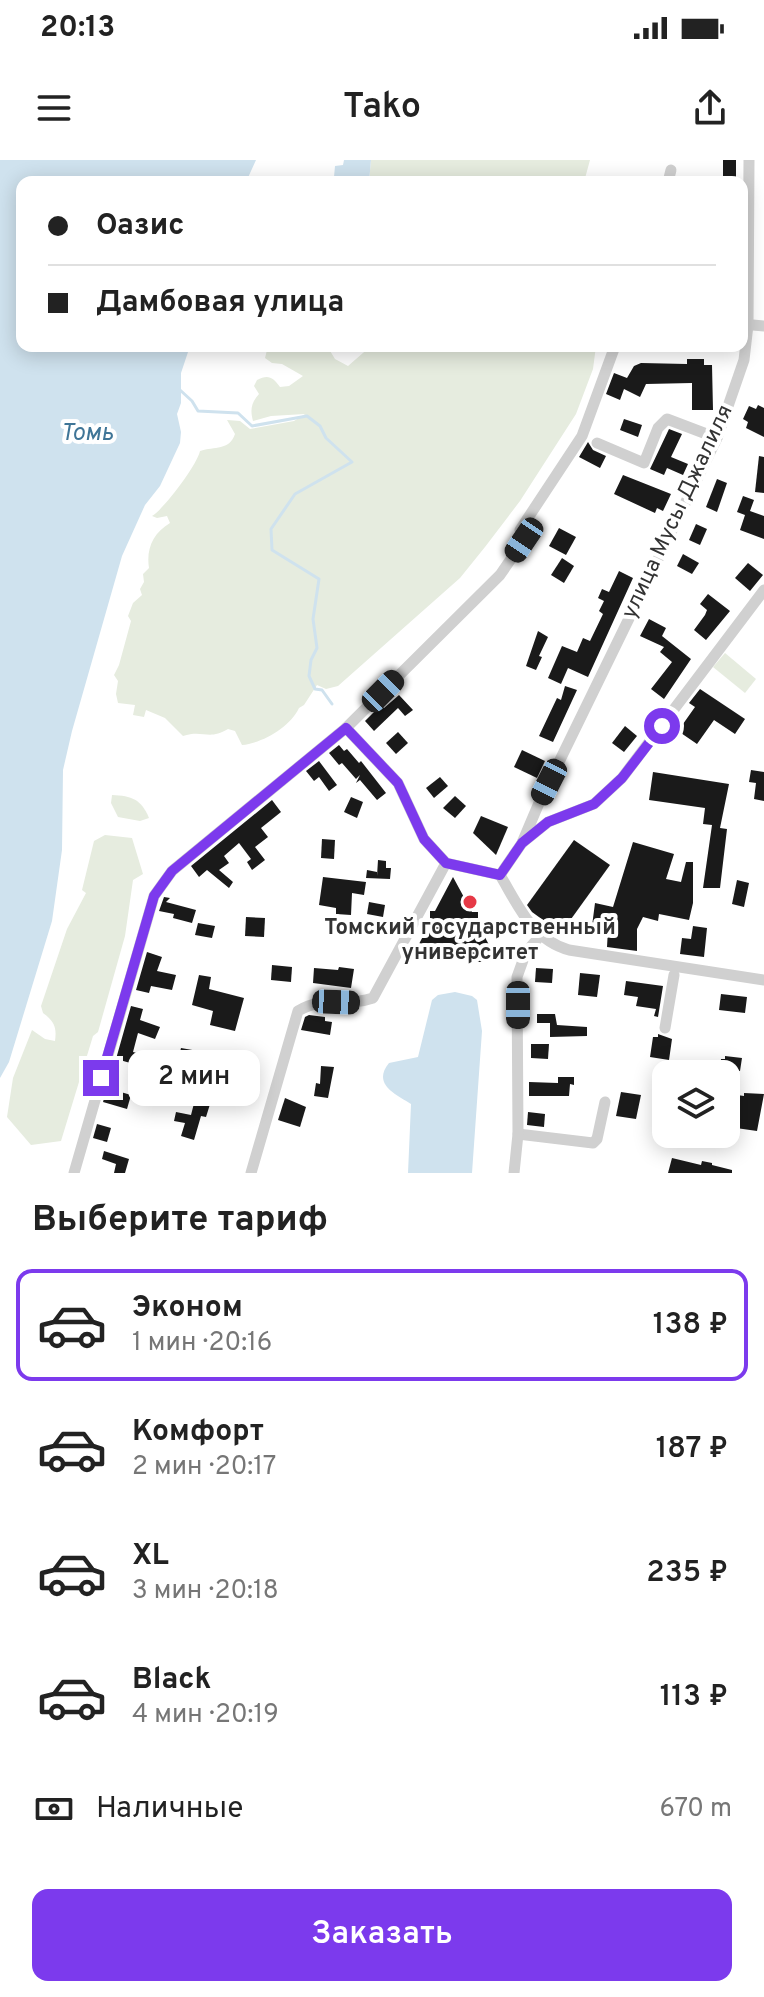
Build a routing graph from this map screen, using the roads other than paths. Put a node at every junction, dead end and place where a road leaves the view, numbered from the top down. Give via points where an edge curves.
1 (749, 160) edge
2 (748, 201) edge
3 (613, 352) edge
4 (744, 352) edge
5 (717, 438) junction
6 (597, 443) dead end
7 (764, 590) edge
8 (346, 728) junction
9 (522, 843) junction
10 (446, 863) junction
11 (500, 875) junction
12 (540, 936) junction
13 (674, 975) dead end
14 (764, 980) edge
15 (665, 1028) dead end
16 (605, 1102) dead end
17 (518, 1134) junction
18 (74, 1173) edge
19 (251, 1173) edge
20 (514, 1173) edge

1 - 2 street, улица Мусы Джалиля
3 - 8 street via 582,436 500,575
4 - 5 street, улица Мусы Джалиля
5 - 6 street via 667,419 644,463
5 - 9 street, улица Мусы Джалиля
7 - 9 street via 622,778 594,804 548,822
8 - 10 street via 398,783 424,839
8 - 18 street via 172,871 154,896
9 - 11 street
10 - 11 street
10 - 19 street via 373,998 359,1003 313,1002 298,1011
11 - 12 street
12 - 14 street via 569,950
12 - 17 street via 526,952 517,977
13 - 15 street
16 - 17 street via 593,1143
17 - 20 street

